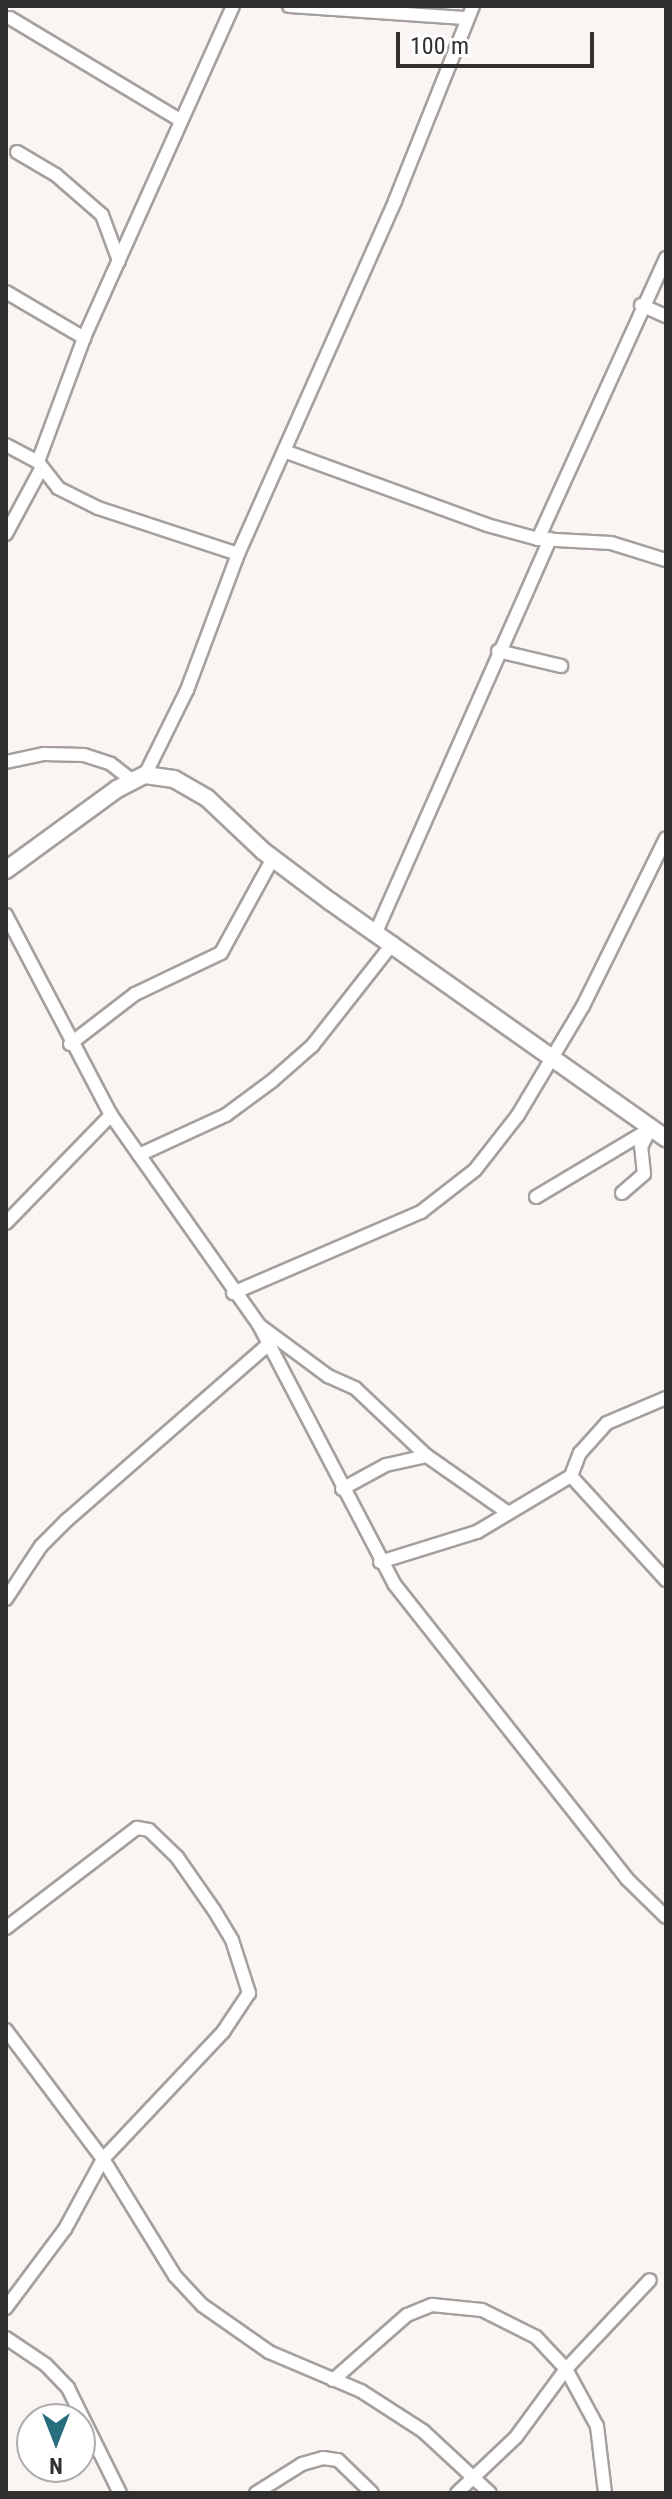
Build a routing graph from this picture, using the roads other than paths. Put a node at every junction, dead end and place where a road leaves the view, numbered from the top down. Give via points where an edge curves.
1 (233, 6) edge
2 (289, 6) edge
3 (473, 6) edge
4 (11, 16) edge
5 (466, 18) junction
6 (178, 119) junction
7 (17, 152) dead end
8 (666, 258) edge
9 (119, 261) junction
10 (6, 292) edge
11 (641, 305) junction
12 (666, 316) edge
13 (84, 338) junction
14 (6, 445) edge
15 (284, 451) junction
16 (39, 465) junction
17 (6, 534) edge
18 (544, 539) junction
19 (238, 554) junction
20 (666, 560) edge
21 (498, 651) junction
22 (561, 666) dead end
23 (6, 762) edge
24 (139, 778) junction
25 (666, 838) edge
26 (273, 858) junction
27 (6, 870) edge
28 (6, 915) edge
29 (376, 932) junction
30 (393, 943) junction
31 (70, 1044) junction
32 (552, 1058) junction
33 (111, 1115) junction
34 (650, 1129) junction
35 (666, 1138) edge
36 (139, 1155) junction
37 (622, 1193) dead end
38 (536, 1197) dead end
39 (6, 1223) edge
40 (233, 1293) junction
41 (259, 1325) junction
42 (269, 1344) junction
43 (666, 1398) edge
44 (427, 1456) junction
45 (571, 1476) junction
46 (342, 1489) junction
47 (507, 1512) junction
48 (380, 1562) junction
49 (666, 1580) edge
50 (6, 1599) edge
51 (666, 1917) edge
52 (6, 1928) edge
53 (6, 2030) edge
54 (103, 2159) junction
55 (650, 2280) dead end
56 (6, 2308) edge
57 (6, 2338) edge
58 (566, 2369) junction
59 (333, 2380) junction
60 (474, 2479) junction
61 (120, 2493) edge
62 (256, 2493) edge
63 (372, 2493) edge
64 (457, 2493) edge
65 (490, 2493) edge
66 (605, 2493) edge

1 - 6 street
2 - 5 street
3 - 5 street
4 - 6 street
5 - 15 street via 395,201
6 - 9 street
7 - 9 street via 56,175 102,215
8 - 11 street
9 - 13 street
10 - 13 street
11 - 12 street
11 - 18 street
13 - 16 street
14 - 16 street
15 - 18 street via 414,501
15 - 19 street
16 - 17 street
16 - 19 street via 58,488 98,508
18 - 20 street via 611,543
18 - 21 street
19 - 24 street via 187,690
21 - 22 street
21 - 29 street
23 - 24 street via 44,754 84,755
24 - 26 street via 174,779 207,798
24 - 27 street
25 - 32 street via 624,929
26 - 29 street
26 - 31 street via 221,953 135,994
28 - 31 street
29 - 30 street
30 - 32 street
30 - 36 street via 312,1046 272,1081 226,1115
31 - 33 street
32 - 34 street
32 - 40 street via 518,1115 454,1188 392,1226
33 - 36 street
33 - 39 street
34 - 35 street
34 - 37 street via 641,1147 644,1174
34 - 38 street
36 - 40 street
40 - 41 street
41 - 42 street
41 - 44 street via 328,1376 355,1388
42 - 46 street
42 - 50 street via 67,1520 41,1546
43 - 45 street via 607,1423 580,1453
44 - 46 street via 386,1465
44 - 47 street
45 - 47 street
45 - 49 street
46 - 48 street
47 - 48 street via 456,1542
48 - 51 street via 412,1610 627,1879
52 - 54 street via 137,1828 158,1836 177,1857 232,1940 249,1993 244,2007
53 - 54 street
54 - 56 street via 65,2229
54 - 59 street via 175,2276 202,2305 269,2352
55 - 58 street
57 - 61 street via 46,2365 68,2388
58 - 59 street via 536,2337 516,2325 482,2310 432,2305 373,2339
58 - 60 street via 516,2437
58 - 66 street via 597,2426
59 - 60 street via 423,2431
60 - 64 street
60 - 65 street
62 - 63 street via 302,2464 323,2458 338,2460

